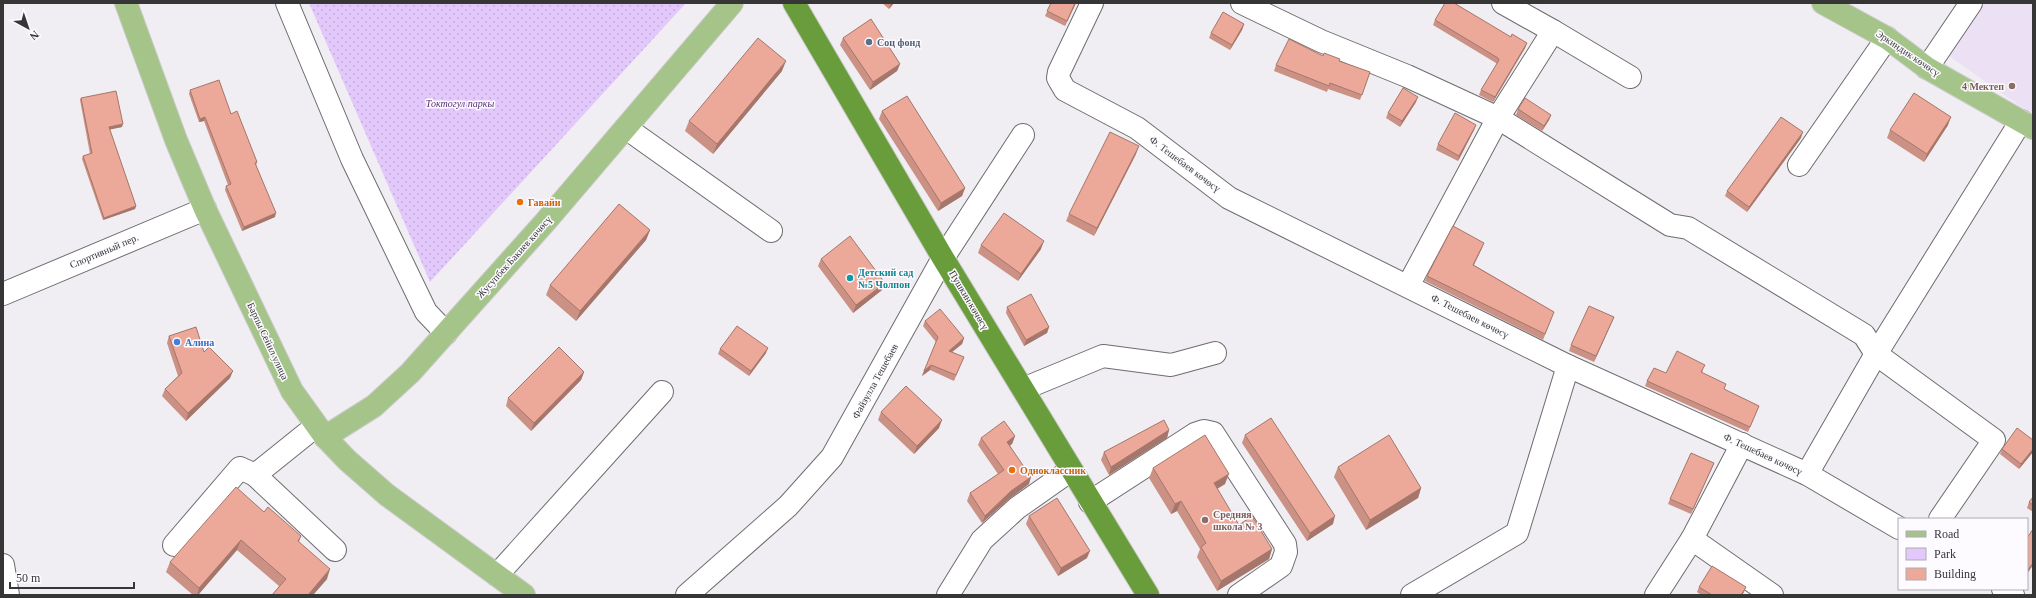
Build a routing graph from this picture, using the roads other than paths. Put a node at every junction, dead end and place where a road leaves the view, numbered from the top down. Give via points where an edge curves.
1 (126, 3) edge
2 (287, 3) edge
3 (732, 3) edge
4 (794, 3) edge
5 (1092, 3) edge
6 (1242, 3) edge
7 (1503, 3) edge
8 (1823, 3) edge
9 (1971, 3) edge
10 (1554, 31) junction
11 (1887, 38) junction
12 (1927, 68) junction
13 (1630, 77) dead end
14 (1498, 118) junction
15 (2027, 124) edge
16 (626, 128) junction
17 (1022, 135) dead end
18 (1799, 165) dead end
19 (205, 209) junction
20 (771, 231) dead end
21 (943, 258) junction
22 (1408, 286) junction
23 (3, 294) edge
24 (446, 333) junction
25 (1215, 353) dead end
26 (1876, 354) junction
27 (1568, 366) junction
28 (1023, 388) junction
29 (662, 392) dead end
30 (321, 431) junction
31 (1742, 444) junction
32 (1072, 470) junction
33 (1807, 474) junction
34 (255, 475) junction
35 (1090, 502) junction
36 (1941, 518) edge
37 (1898, 527) edge
38 (1692, 539) junction
39 (174, 545) dead end
40 (335, 550) dead end
41 (3, 565) edge
42 (496, 575) junction
43 (8, 595) edge
44 (524, 595) edge
45 (687, 595) edge
46 (948, 595) edge
47 (1148, 595) edge
48 (1239, 595) edge
49 (1412, 595) edge
50 (1656, 595) edge
51 (1772, 595) edge

1 - 19 main road, Барпы Сейил улица via 176,140
2 - 24 street via 352,159 426,312
3 - 16 main road, Жусупбек Бакиев көчөсү
4 - 21 highway, Пушкин көчөсү
5 - 22 street, Ф. Тешебаев көчөсү via 1059,72 1058,78 1065,90 1137,128 1229,198
6 - 14 street
7 - 10 street
8 - 11 main road, Эркиндик көчөсү
9 - 12 street
10 - 13 street
10 - 14 street
11 - 12 main road, Эркиндик көчөсү
11 - 18 street
12 - 15 main road, Эркиндик көчөсү
14 - 22 street
14 - 26 street via 1670,225 1688,228 1864,335
15 - 26 street
16 - 20 street
16 - 24 main road, Жусупбек Бакиев көчөсү
17 - 21 street, Файзулла Тешебаев
19 - 23 street, Спортивный пер.
19 - 30 main road, Барпы Сейил улица via 292,391
21 - 28 highway, Пушкин көчөсү
21 - 45 street, Файзулла Тешебаев via 832,457 788,506
22 - 27 street, Ф. Тешебаев көчөсү
24 - 30 main road, Жусупбек Бакиев көчөсү via 410,373 380,400
25 - 28 street via 1171,365 1103,356
26 - 33 street
26 - 36 street via 1994,440
27 - 31 street, Ф. Тешебаев көчөсү
27 - 49 street via 1517,533
28 - 32 highway, Пушкин көчөсү
29 - 42 street
30 - 34 street
30 - 42 main road, Барпы Сейил улица via 347,460 386,495
31 - 33 street, Ф. Тешебаев көчөсү
31 - 38 street
32 - 35 highway, Пушкин көчөсү
32 - 46 street via 1004,518 982,540
33 - 37 street, Ф. Тешебаев көчөсү
34 - 39 street via 240,468
34 - 40 street
35 - 47 highway, Пушкин көчөсү
35 - 48 street via 1195,434 1204,431 1213,433 1285,544 1286,552 1281,566
38 - 50 street
38 - 51 street
41 - 43 street
42 - 44 main road, Барпы Сейил улица

